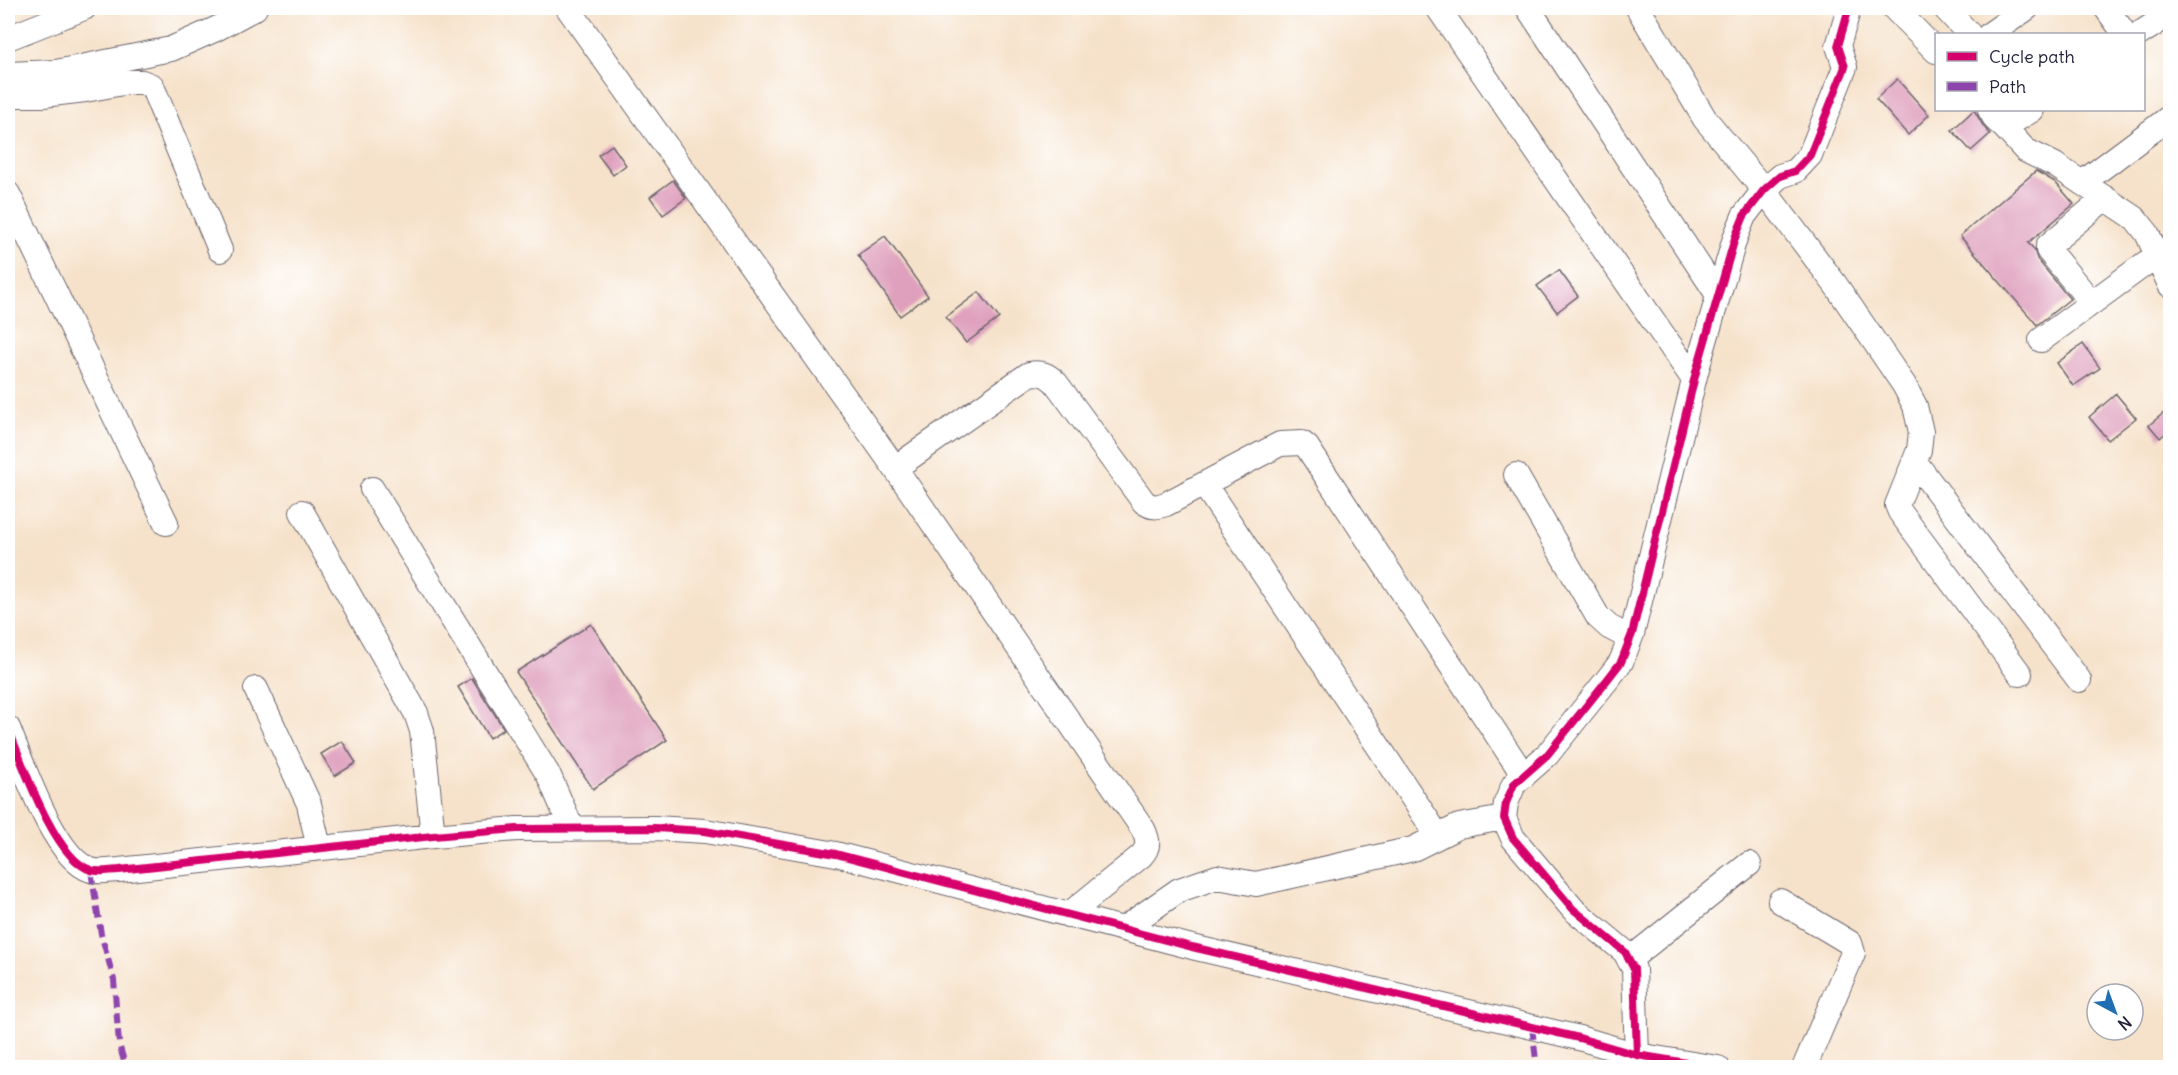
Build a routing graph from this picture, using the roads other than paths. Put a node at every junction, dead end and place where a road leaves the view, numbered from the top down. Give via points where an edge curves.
1 (84, 8) edge
2 (255, 8) edge
3 (568, 8) edge
4 (1438, 8) edge
5 (1528, 8) edge
6 (1638, 8) edge
7 (1849, 8) edge
8 (1894, 8) edge
9 (1945, 8) edge
10 (2027, 8) edge
11 (2106, 8) edge
12 (2164, 18) dead end
13 (1968, 33) edge
14 (1991, 33) edge
15 (2124, 33) edge
16 (2141, 33) edge
17 (8, 38) edge
18 (1935, 50) edge
19 (8, 74) edge
20 (8, 96) edge
21 (2028, 111) edge
22 (2170, 117) edge
23 (1997, 118) edge
24 (2082, 183) junction
25 (1764, 190) junction
26 (8, 194) edge
27 (2105, 198) junction
28 (220, 250) dead end
29 (2157, 255) junction
30 (2170, 285) edge
31 (2082, 291) dead end
32 (1719, 295) junction
33 (2041, 340) dead end
34 (1694, 380) junction
35 (1915, 462) junction
36 (895, 468) junction
37 (1516, 475) dead end
38 (1204, 484) junction
39 (372, 489) dead end
40 (302, 512) dead end
41 (166, 523) dead end
42 (1630, 638) junction
43 (2020, 674) dead end
44 (2079, 680) dead end
45 (256, 689) dead end
46 (8, 728) edge
47 (1524, 776) junction
48 (1504, 818) junction
49 (572, 829) junction
50 (434, 836) junction
51 (1438, 836) junction
52 (319, 849) junction
53 (1749, 864) dead end
54 (1780, 901) dead end
55 (1068, 915) junction
56 (1123, 929) junction
57 (1629, 960) junction
58 (1637, 1055) junction
59 (1713, 1067) edge
60 (1804, 1068) edge

1 - 17 street
2 - 19 street via 171,49 56,72
3 - 36 street
4 - 34 street
5 - 32 street
6 - 25 street via 1705,119
7 - 25 street via 1838,46 1845,67 1810,154 1795,171 1780,176
8 - 18 street
9 - 13 street
10 - 14 street
11 - 15 street
12 - 16 street
20 - 28 street via 148,83
21 - 23 street
22 - 24 street
23 - 24 street via 2025,150
24 - 27 street
25 - 32 street via 1744,216
25 - 35 street via 1904,385 1921,432
26 - 41 street
27 - 29 street via 2142,226
27 - 31 street via 2048,246
29 - 30 street
29 - 33 street
32 - 34 street
34 - 42 street
35 - 43 street via 1898,499 1900,512
35 - 44 street
36 - 38 street via 1029,374 1039,372 1056,383 1150,507 1166,504
36 - 55 street via 1148,840 1141,856
37 - 42 street via 1598,617
38 - 47 street via 1280,444 1302,442
38 - 51 street
39 - 49 street via 549,776
40 - 50 street via 416,713 422,731
42 - 47 street via 1621,662 1547,755
45 - 52 street via 309,804
46 - 52 street via 51,827 75,861 91,871
47 - 48 street via 1514,784
48 - 51 street via 1459,826
48 - 57 street via 1513,838 1573,909 1625,952
49 - 50 street
49 - 55 street via 705,831 836,854
50 - 52 street
51 - 56 street via 1413,849 1256,884 1217,877 1179,890
53 - 57 street
54 - 60 street via 1853,947
55 - 56 street
56 - 58 street
57 - 58 street via 1634,969
58 - 59 street

